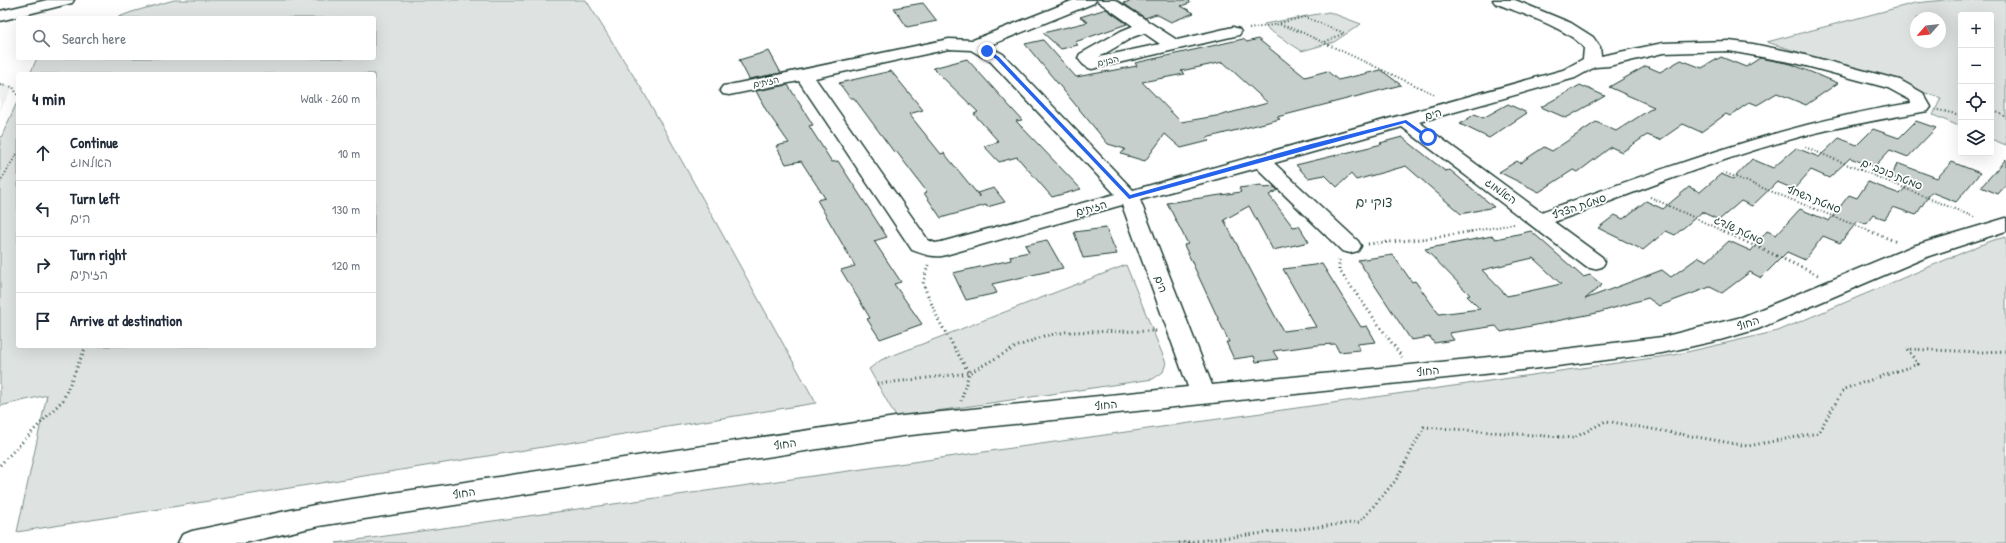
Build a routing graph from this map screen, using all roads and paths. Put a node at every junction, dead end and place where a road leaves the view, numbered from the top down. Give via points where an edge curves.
1 (18, 0) edge
2 (66, 0) edge
3 (1088, 0) edge
4 (1104, 0) edge
5 (1501, 0) edge
6 (0, 5) edge
7 (0, 16) edge
8 (1279, 24) junction
9 (1146, 27) junction
10 (1233, 32) joint
11 (1325, 43) junction
12 (975, 45) junction
13 (1174, 46) junction
14 (1591, 62) junction
15 (804, 75) junction
16 (0, 85) edge
17 (13, 87) joint
18 (729, 90) dead end
19 (16, 92) edge
20 (1459, 106) junction
21 (1922, 107) junction
22 (1994, 111) edge
23 (1958, 114) edge
24 (2006, 117) edge
25 (1406, 121) junction
26 (1780, 137) junction
27 (16, 155) edge
28 (1260, 160) junction
29 (1700, 162) junction
30 (0, 182) edge
31 (1630, 188) junction
32 (1129, 197) junction
33 (1540, 220) junction
34 (2001, 225) edge
35 (1350, 246) junction
36 (933, 250) junction
37 (1921, 251) junction
38 (1594, 262) dead end
39 (1842, 286) junction
40 (1178, 331) junction
41 (85, 348) edge
42 (2006, 351) edge
43 (970, 373) junction
44 (1414, 373) junction
45 (877, 384) dead end
46 (1203, 395) junction
47 (954, 420) junction
48 (0, 465) edge
49 (192, 543) edge
50 (1179, 543) edge

1 - 6 main road
2 - 7 main road
3 - 12 main road
4 - 9 main road
5 - 14 main road via 1574,31 1592,47
8 - 10 path
8 - 11 path
8 - 11 path via 1305,17 1344,32
9 - 13 main road
9 - 13 main road, הבנים via 1127,34 1086,58 1092,64
10 - 13 main road, הבנים
11 - 20 path
12 - 15 main road, הזיתים via 949,44 931,47
12 - 32 main road, הזיתים via 997,58
14 - 20 main road, הים via 1569,74
14 - 21 main road via 1609,61 1663,48 1729,46 1753,49 1894,84 1917,97
15 - 18 main road, הזיתים
15 - 36 main road via 920,246
16 - 17 path
17 - 19 path
20 - 25 main road, הים
21 - 23 path
21 - 26 main road, סמטת הצדף via 1833,123
22 - 24 path
25 - 28 main road, הים
25 - 33 main road, האלמוג
26 - 29 main road, סמטת הצדף
26 - 34 path, סמטת כוכב ים
27 - 30 path
28 - 32 main road, הים
28 - 35 main road
29 - 31 main road, סמטת הצדף
29 - 37 path, סמטת השחף
31 - 33 main road, סמטת הצדף
31 - 39 path, סמטת שלדג
32 - 36 main road, הזיתים
32 - 40 main road, הים
33 - 35 path, סמטת הצדף via 1432,238
33 - 38 main road, האלמוג
34 - 37 main road, החוף
35 - 44 path via 1340,256 1339,270
36 - 43 path via 924,284 939,321
37 - 39 main road, החוף
39 - 44 main road, החוף via 1750,323 1688,340 1630,350
40 - 43 path via 1066,332 1044,336 1016,347
40 - 46 main road, הים
41 - 48 path via 63,400
42 - 50 path via 1907,349 1918,364 1844,389 1818,433 1748,446 1606,421 1574,438 1424,427 1396,480 1360,522
43 - 45 path
43 - 47 path
44 - 46 main road, החוף
46 - 47 main road, החוף
47 - 49 main road, החוף via 319,515

